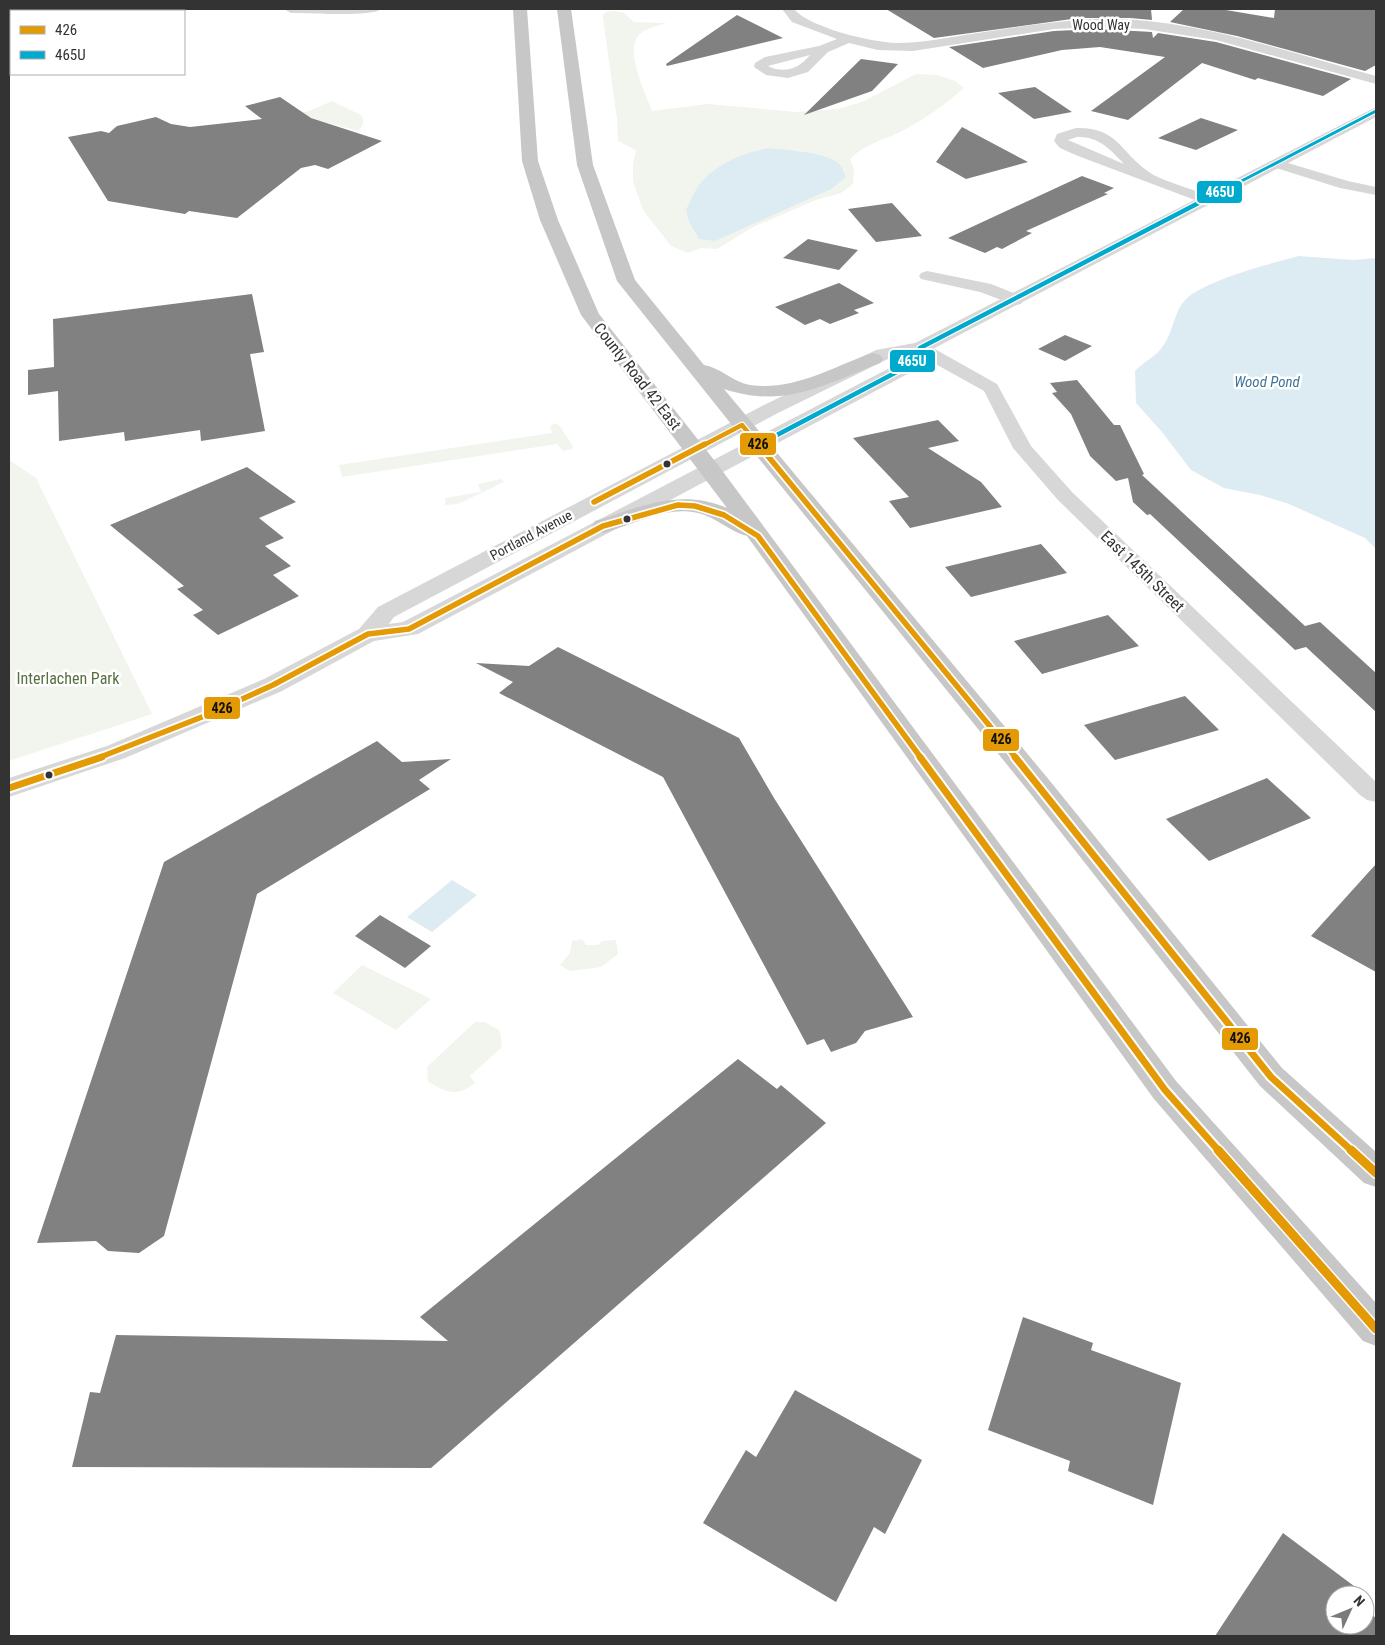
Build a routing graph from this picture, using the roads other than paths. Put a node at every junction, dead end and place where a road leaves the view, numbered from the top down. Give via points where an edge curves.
1 (291, 9) edge
2 (374, 9) edge
3 (520, 9) edge
4 (564, 9) edge
5 (788, 9) edge
6 (848, 39) junction
7 (823, 49) dead end
8 (1376, 80) edge
9 (1376, 111) edge
10 (1278, 164) junction
11 (1144, 176) junction
12 (1376, 192) edge
13 (1208, 200) junction
14 (927, 276) dead end
15 (1015, 300) junction
16 (920, 348) junction
17 (872, 359) junction
18 (691, 361) junction
19 (750, 435) junction
20 (694, 449) junction
21 (710, 470) junction
22 (603, 526) junction
23 (758, 536) junction
24 (368, 634) junction
25 (9, 788) edge
26 (1376, 794) edge
27 (1376, 1173) edge
28 (1376, 1329) edge

1 - 2 street
3 - 20 highway, County Road 42 East via 530,160 549,220 590,314
4 - 18 highway via 585,165 626,281
5 - 6 street, Wood Way via 796,19
6 - 7 street
6 - 8 street, Wood Way via 878,46 913,47 1054,25 1144,25 1217,37
9 - 10 street, Portland Avenue
10 - 12 street
10 - 13 street, Portland Avenue
11 - 11 street via 1105,137 1091,132 1062,136 1061,141 1065,145 1109,165
11 - 13 street
13 - 15 street, Portland Avenue
14 - 15 street via 986,288
15 - 16 street, Portland Avenue
16 - 17 street, Portland Avenue
16 - 19 street, Portland Avenue via 910,365
16 - 26 street, East 145th Street via 991,388 1023,448 1065,496
17 - 18 highway via 792,390 773,393 728,385
17 - 19 street, Portland Avenue
18 - 19 highway
19 - 20 street, Portland Avenue
19 - 21 street, Portland Avenue
19 - 27 highway via 1040,787 1271,1077
20 - 21 highway, County Road 42 East
20 - 24 street, Portland Avenue via 386,612
21 - 22 street, Portland Avenue
21 - 23 highway, County Road 42 East
22 - 23 highway via 678,505 695,506 724,515
22 - 24 street, Portland Avenue via 409,629
23 - 28 highway, County Road 42 East via 1165,1090
24 - 25 street, Portland Avenue via 273,685 207,715 116,752

